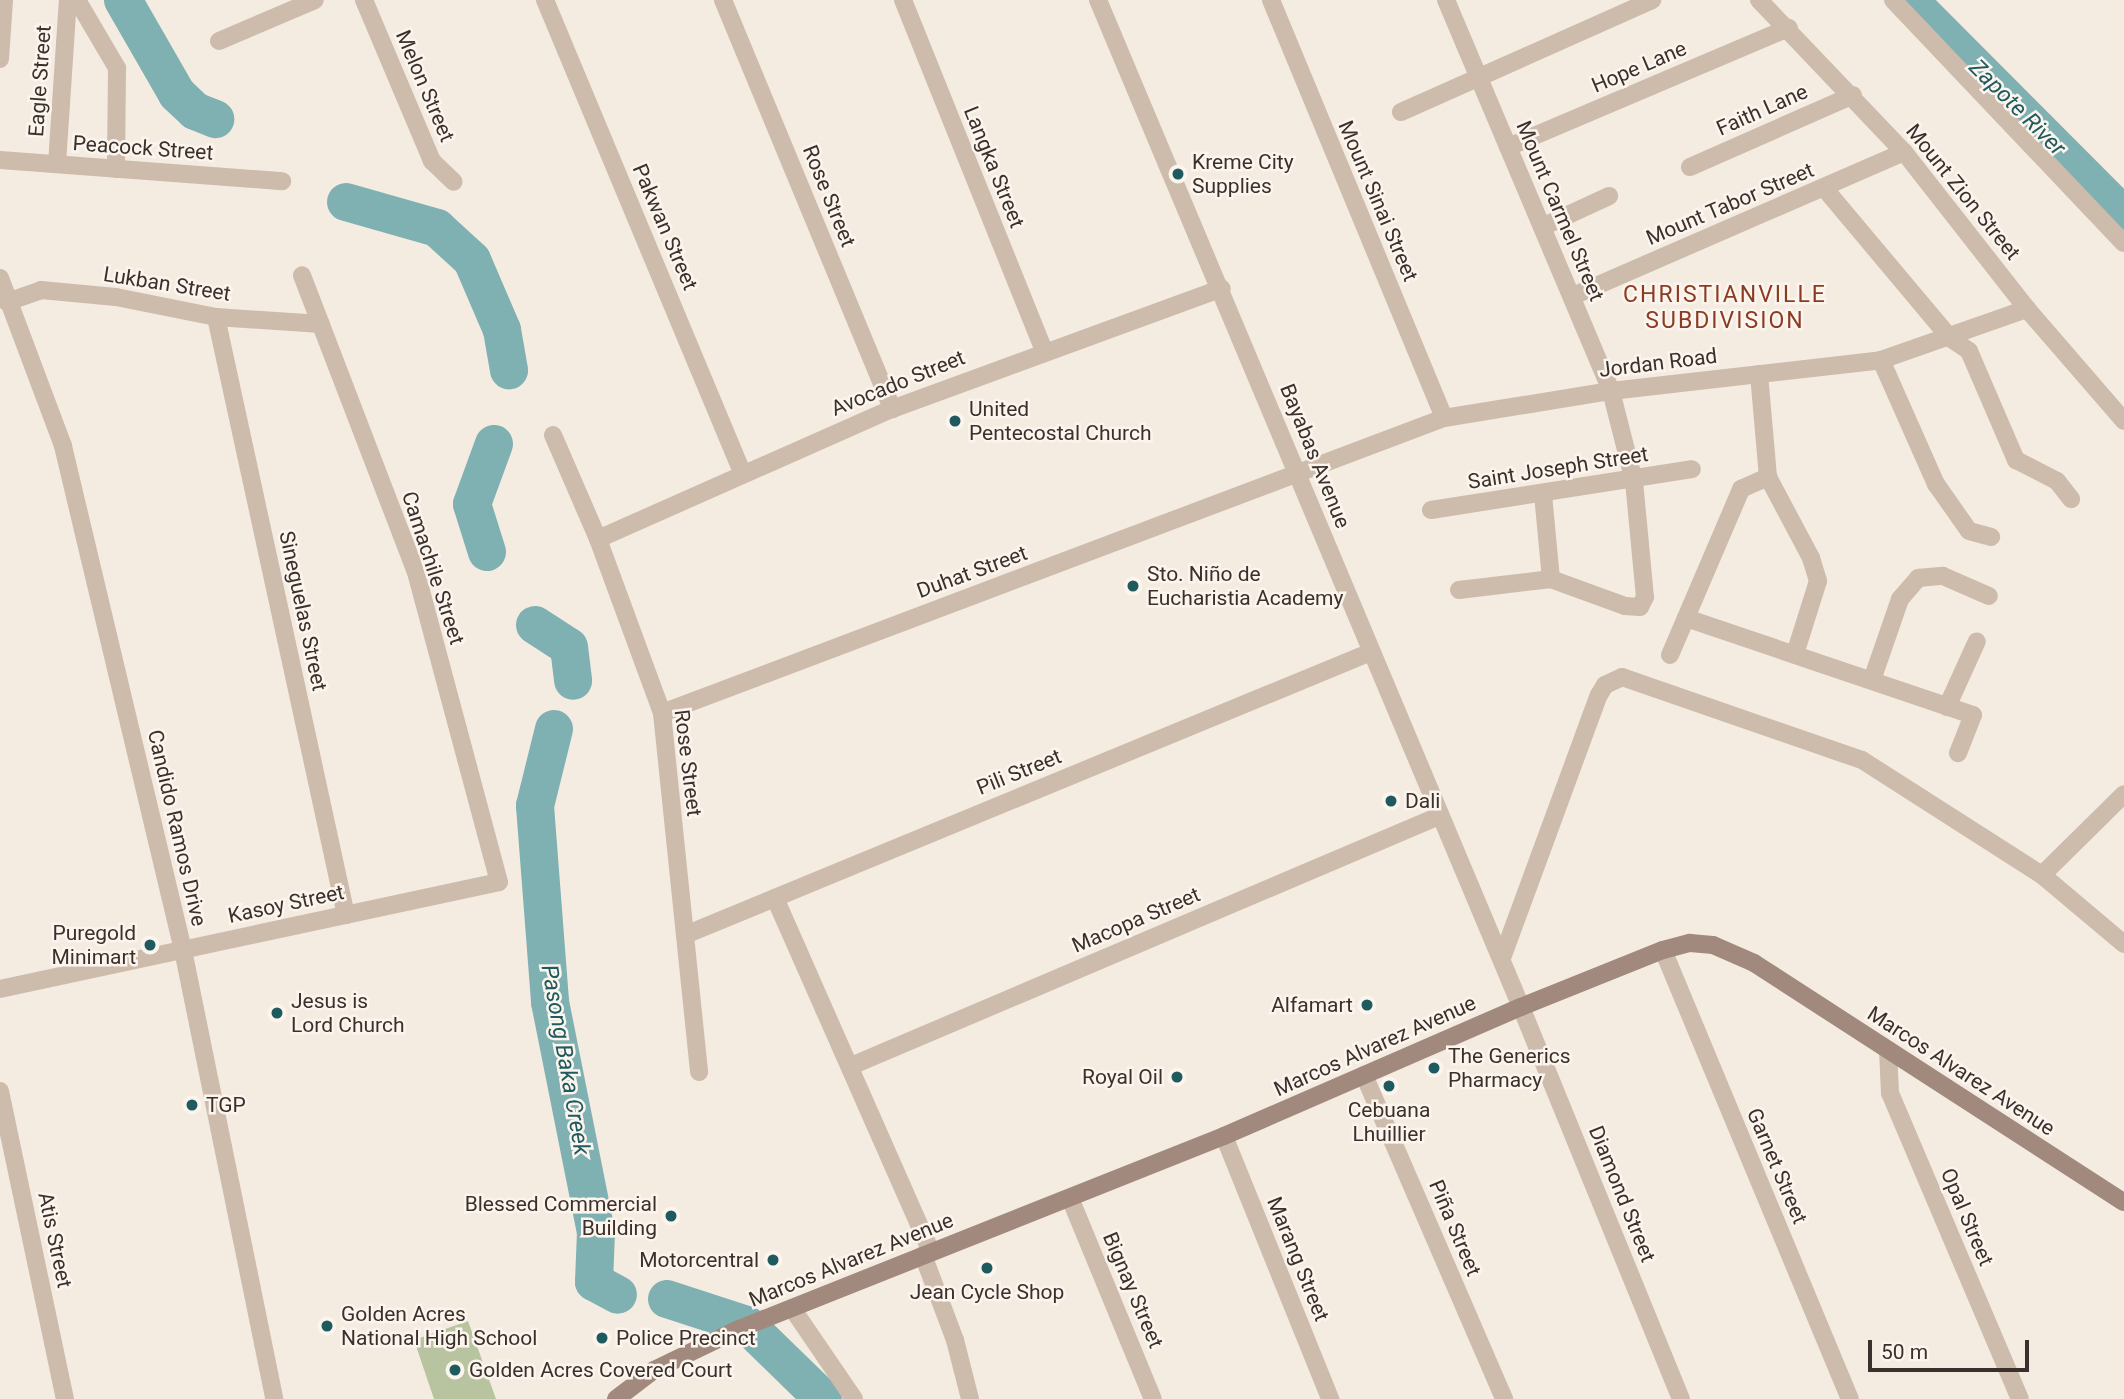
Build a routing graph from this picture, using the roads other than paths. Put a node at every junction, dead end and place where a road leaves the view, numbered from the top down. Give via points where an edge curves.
1 (4, 0) edge
2 (68, 0) edge
3 (77, 0) edge
4 (315, 0) edge
5 (364, 0) edge
6 (545, 0) edge
7 (723, 0) edge
8 (902, 0) edge
9 (1098, 0) edge
10 (1271, 0) edge
11 (1652, 0) edge
12 (1759, 0) edge
13 (1893, 0) edge
14 (1452, 2) edge
15 (1789, 28) junction
16 (219, 41) dead end
17 (0, 59) edge
18 (1478, 75) junction
19 (1853, 95) junction
20 (1401, 112) dead end
21 (1508, 147) junction
22 (1904, 152) junction
23 (0, 160) edge
24 (57, 164) junction
25 (1690, 167) dead end
26 (116, 169) junction
27 (282, 181) dead end
28 (454, 182) dead end
29 (1825, 189) junction
30 (1609, 196) dead end
31 (1542, 227) junction
32 (2124, 243) edge
33 (302, 275) dead end
34 (0, 278) edge
35 (1222, 288) junction
36 (1573, 296) junction
37 (7, 302) junction
38 (2027, 309) junction
39 (216, 317) junction
40 (321, 324) junction
41 (1950, 338) junction
42 (1044, 351) junction
43 (1881, 360) junction
44 (1759, 374) junction
45 (1611, 391) junction
46 (892, 409) junction
47 (1444, 418) junction
48 (2124, 421) edge
49 (553, 435) dead end
50 (1692, 469) dead end
51 (743, 471) junction
52 (1298, 475) junction
53 (1768, 477) junction
54 (1634, 481) junction
55 (1543, 495) junction
56 (2071, 499) dead end
57 (1431, 510) dead end
58 (1992, 537) dead end
59 (598, 539) junction
60 (1551, 579) junction
61 (1459, 590) dead end
62 (1989, 596) dead end
63 (1686, 618) junction
64 (1977, 641) dead end
65 (1371, 652) junction
66 (1795, 653) junction
67 (1670, 655) dead end
68 (1872, 680) junction
69 (1947, 707) junction
70 (662, 713) junction
71 (1958, 753) dead end
72 (2124, 794) edge
73 (1439, 816) junction
74 (2042, 875) junction
75 (499, 882) joint
76 (775, 898) junction
77 (346, 915) junction
78 (685, 935) junction
79 (2124, 944) edge
80 (183, 950) junction
81 (1663, 950) junction
82 (1502, 958) junction
83 (0, 989) edge
84 (1521, 1007) junction
85 (1888, 1050) junction
86 (851, 1066) junction
87 (699, 1072) dead end
88 (1364, 1076) junction
89 (0, 1091) edge
90 (1224, 1136) junction
91 (1070, 1198) junction
92 (2124, 1202) edge
93 (927, 1253) junction
94 (785, 1311) junction
95 (65, 1399) edge
96 (274, 1399) edge
97 (617, 1399) edge
98 (854, 1399) edge
99 (970, 1399) edge
100 (1153, 1399) edge
101 (1330, 1399) edge
102 (1504, 1399) edge
103 (1681, 1399) edge
104 (1850, 1399) edge
105 (2020, 1399) edge

1 - 17 street
2 - 24 street, Eagle Street
3 - 26 street via 117,68
4 - 16 street
5 - 28 street, Melon Street via 432,161
6 - 51 street, Pakwan Street
7 - 46 street, Rose Street
8 - 42 street, Langka Street
9 - 35 street, Bayabas Avenue
10 - 47 street, Mount Sinai Street
11 - 18 street
12 - 15 street, Mount Zion Street
13 - 32 street
14 - 18 street, Mount Carmel Street
15 - 19 street, Mount Zion Street
15 - 21 street, Hope Lane
18 - 20 street
18 - 21 street, Mount Carmel Street
19 - 22 street, Mount Zion Street
19 - 25 street, Faith Lane
21 - 31 street, Mount Carmel Street
22 - 29 street, Mount Tabor Street
22 - 38 street, Mount Zion Street
23 - 24 street, Peacock Street
24 - 26 street, Peacock Street
26 - 27 street, Peacock Street
29 - 36 street, Mount Tabor Street
29 - 41 street
30 - 31 street
31 - 36 street, Mount Carmel Street
33 - 40 street, Camachile Street
34 - 37 street, Candido Ramos Drive
35 - 42 street, Avocado Street
35 - 52 street, Bayabas Avenue
36 - 45 street, Mount Carmel Street
37 - 39 street, Lukban Street via 41,290 116,297
37 - 80 street, Candido Ramos Drive via 64,446
38 - 41 street, Jordan Road
38 - 48 street, Mount Zion Street
39 - 40 street, Lukban Street
39 - 77 street, Sineguelas Street
40 - 75 street, Camachile Street via 417,575
41 - 43 street, Jordan Road
41 - 56 street via 1961,343 1977,362 2016,460 2057,481
42 - 46 street, Avocado Street
43 - 44 street, Jordan Road
43 - 58 street via 1936,484 1969,531
44 - 45 street, Jordan Road
44 - 53 street
45 - 47 street, Jordan Road
45 - 54 street, Mount Carmel Street
46 - 51 street, Avocado Street
47 - 52 street, Jordan Road
49 - 59 street, Rose Street
50 - 54 street, Saint Joseph Street
51 - 59 street, Avocado Street
52 - 65 street, Bayabas Avenue
52 - 70 street, Duhat Street
53 - 63 street via 1741,489
53 - 66 street via 1811,558 1818,581
54 - 55 street, Saint Joseph Street
54 - 60 street, Mount Carmel Street via 1645,597 1640,607 1625,606
55 - 57 street, Saint Joseph Street
55 - 60 street
59 - 70 street, Rose Street
60 - 61 street
62 - 68 street via 1943,576 1918,578 1900,599
63 - 66 street
63 - 67 street
64 - 69 street
65 - 73 street, Bayabas Avenue
65 - 76 street, Pili Street
66 - 68 street
68 - 69 street
69 - 71 street via 1973,715
70 - 78 street, Rose Street
72 - 74 street
73 - 82 street, Bayabas Avenue
73 - 86 street, Macopa Street
74 - 79 street
74 - 82 street via 1862,760 1622,677 1605,685 1599,695
75 - 77 street, Kasoy Street
76 - 78 street, Pili Street
76 - 86 street
77 - 80 street, Kasoy Street
78 - 87 street, Rose Street
80 - 83 street, Kasoy Street
80 - 96 street, Candido Ramos Drive
81 - 84 main road, Marcos Alvarez Avenue
81 - 85 main road, Marcos Alvarez Avenue via 1690,943 1734,953
81 - 104 street, Garnet Street
82 - 84 street, Bayabas Avenue
84 - 88 main road, Marcos Alvarez Avenue
84 - 103 street, Diamond Street
85 - 92 main road, Marcos Alvarez Avenue
85 - 105 street, Opal Street via 1890,1093
86 - 93 street
88 - 90 main road, Marcos Alvarez Avenue
88 - 102 street, Piña Street
89 - 95 street, Atis Street
90 - 91 main road, Marcos Alvarez Avenue
90 - 101 street, Marang Street
91 - 93 main road, Marcos Alvarez Avenue
91 - 100 street, Bignay Street
93 - 94 main road, Marcos Alvarez Avenue
93 - 99 street
94 - 97 main road, Marcos Alvarez Avenue via 654,1370
94 - 98 street

